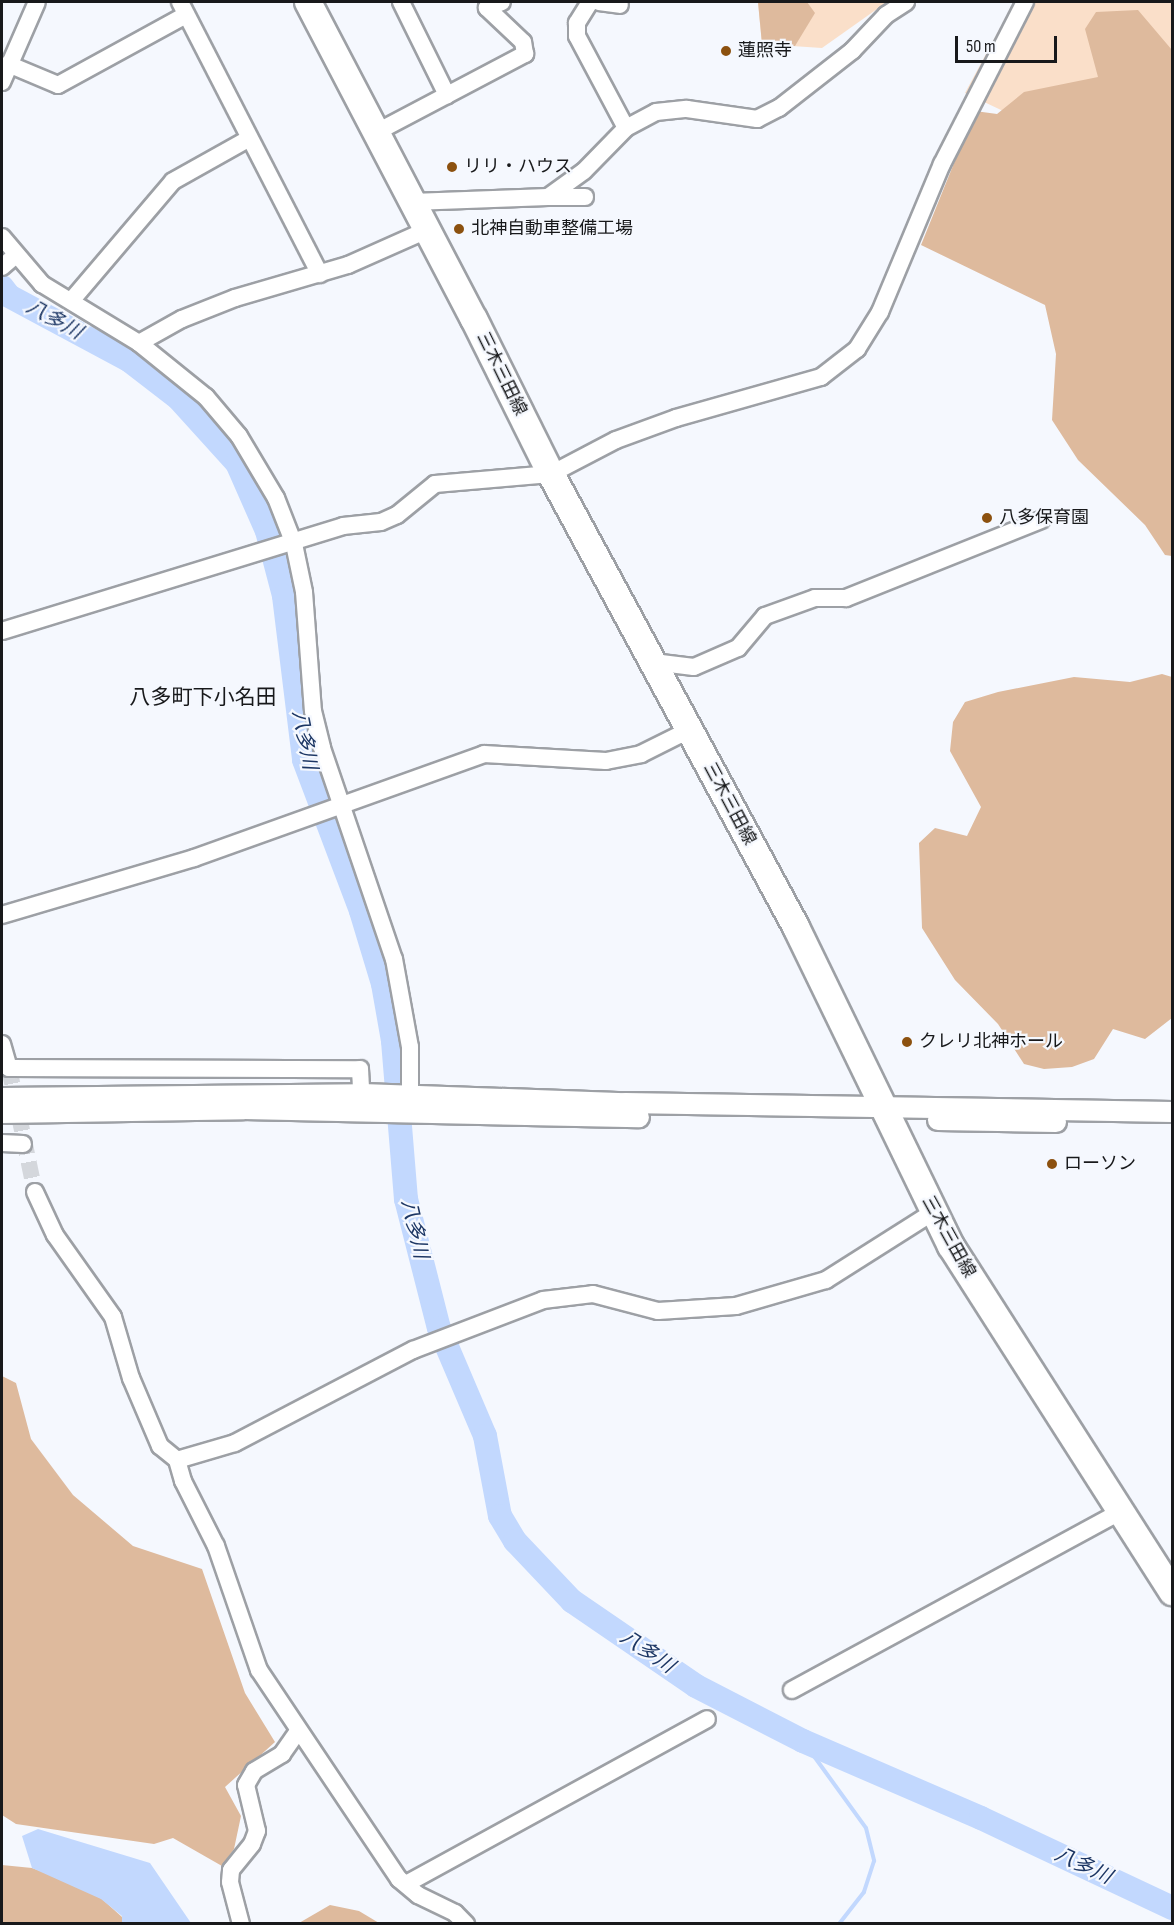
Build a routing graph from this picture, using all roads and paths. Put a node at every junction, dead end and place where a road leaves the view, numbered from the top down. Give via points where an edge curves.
1 (37, 2) edge
2 (308, 2) edge
3 (401, 2) edge
4 (590, 2) edge
5 (599, 2) edge
6 (906, 2) edge
7 (1025, 2) edge
8 (491, 4) edge
9 (620, 5) dead end
10 (183, 8) edge
11 (8, 64) junction
12 (2, 82) edge
13 (447, 95) junction
14 (626, 128) junction
15 (375, 132) junction
16 (248, 139) junction
17 (548, 197) junction
18 (585, 197) dead end
19 (412, 202) junction
20 (427, 230) junction
21 (2, 237) edge
22 (16, 255) junction
23 (2, 267) edge
24 (320, 274) junction
25 (71, 301) junction
26 (139, 343) junction
27 (550, 474) junction
28 (1041, 520) dead end
29 (294, 544) junction
30 (2, 631) edge
31 (653, 662) junction
32 (689, 730) junction
33 (342, 805) junction
34 (2, 915) edge
35 (2, 1044) edge
36 (2, 1098) edge
37 (362, 1103) junction
38 (411, 1105) junction
39 (885, 1112) junction
40 (1173, 1112) edge
41 (2, 1113) edge
42 (1173, 1126) edge
43 (2, 1143) edge
44 (22, 1144) dead end
45 (34, 1192) tunnel mouth
46 (933, 1212) junction
47 (177, 1460) junction
48 (1123, 1510) junction
49 (1173, 1592) edge
50 (792, 1690) dead end
51 (707, 1719) dead end
52 (298, 1731) junction
53 (406, 1884) junction
54 (241, 1923) edge
55 (466, 1923) edge

1 - 11 street
2 - 15 main road, 三木三田線
3 - 13 street
4 - 14 street via 577,23 577,36
5 - 9 street
6 - 14 street via 885,15 852,51 779,108 757,119 687,109 656,112
7 - 27 street via 942,165 880,312 857,349 821,377 676,418 616,440
8 - 13 street via 523,42 525,54
10 - 11 street via 58,85
10 - 16 street
11 - 12 street
13 - 15 street
14 - 17 street via 584,171
15 - 19 main road, 三木三田線
16 - 24 street
16 - 25 street via 172,181
17 - 18 street
17 - 19 street
19 - 20 main road, 三木三田線
20 - 24 street
20 - 27 main road, 三木三田線
21 - 22 street
22 - 23 street
22 - 25 street via 42,284
24 - 26 street via 235,298 182,319
25 - 26 street
26 - 29 street via 176,369 239,436 276,498
27 - 29 street via 435,484 397,515 343,526
27 - 31 main road, 三木三田線
28 - 31 street via 846,598 815,598 765,616 738,648 694,667
29 - 30 street
29 - 33 street via 310,634 313,711
31 - 32 main road, 三木三田線
32 - 33 street via 641,754 606,761 484,754
32 - 39 main road, 三木三田線 via 796,927
33 - 34 street via 194,858
33 - 38 street via 394,959 410,1047
35 - 37 street via 9,1068 360,1069
36 - 37 street
37 - 38 street
37 - 41 street
38 - 39 street via 625,1103
39 - 40 street
39 - 42 street
39 - 46 main road, 三木三田線
43 - 44 street
45 - 47 street via 55,1235 113,1317 131,1378 160,1446
46 - 47 street via 826,1280 745,1304 689,1312 658,1311 593,1294 543,1300 413,1350 234,1443
46 - 48 main road, 三木三田線 via 982,1298
47 - 52 street via 216,1546 259,1670
48 - 49 main road, 三木三田線
48 - 50 street
51 - 53 street
52 - 53 street via 383,1857
52 - 54 street via 282,1754 254,1772 246,1785 257,1831 252,1844 231,1870 230,1881
53 - 55 street via 418,1895 455,1912

